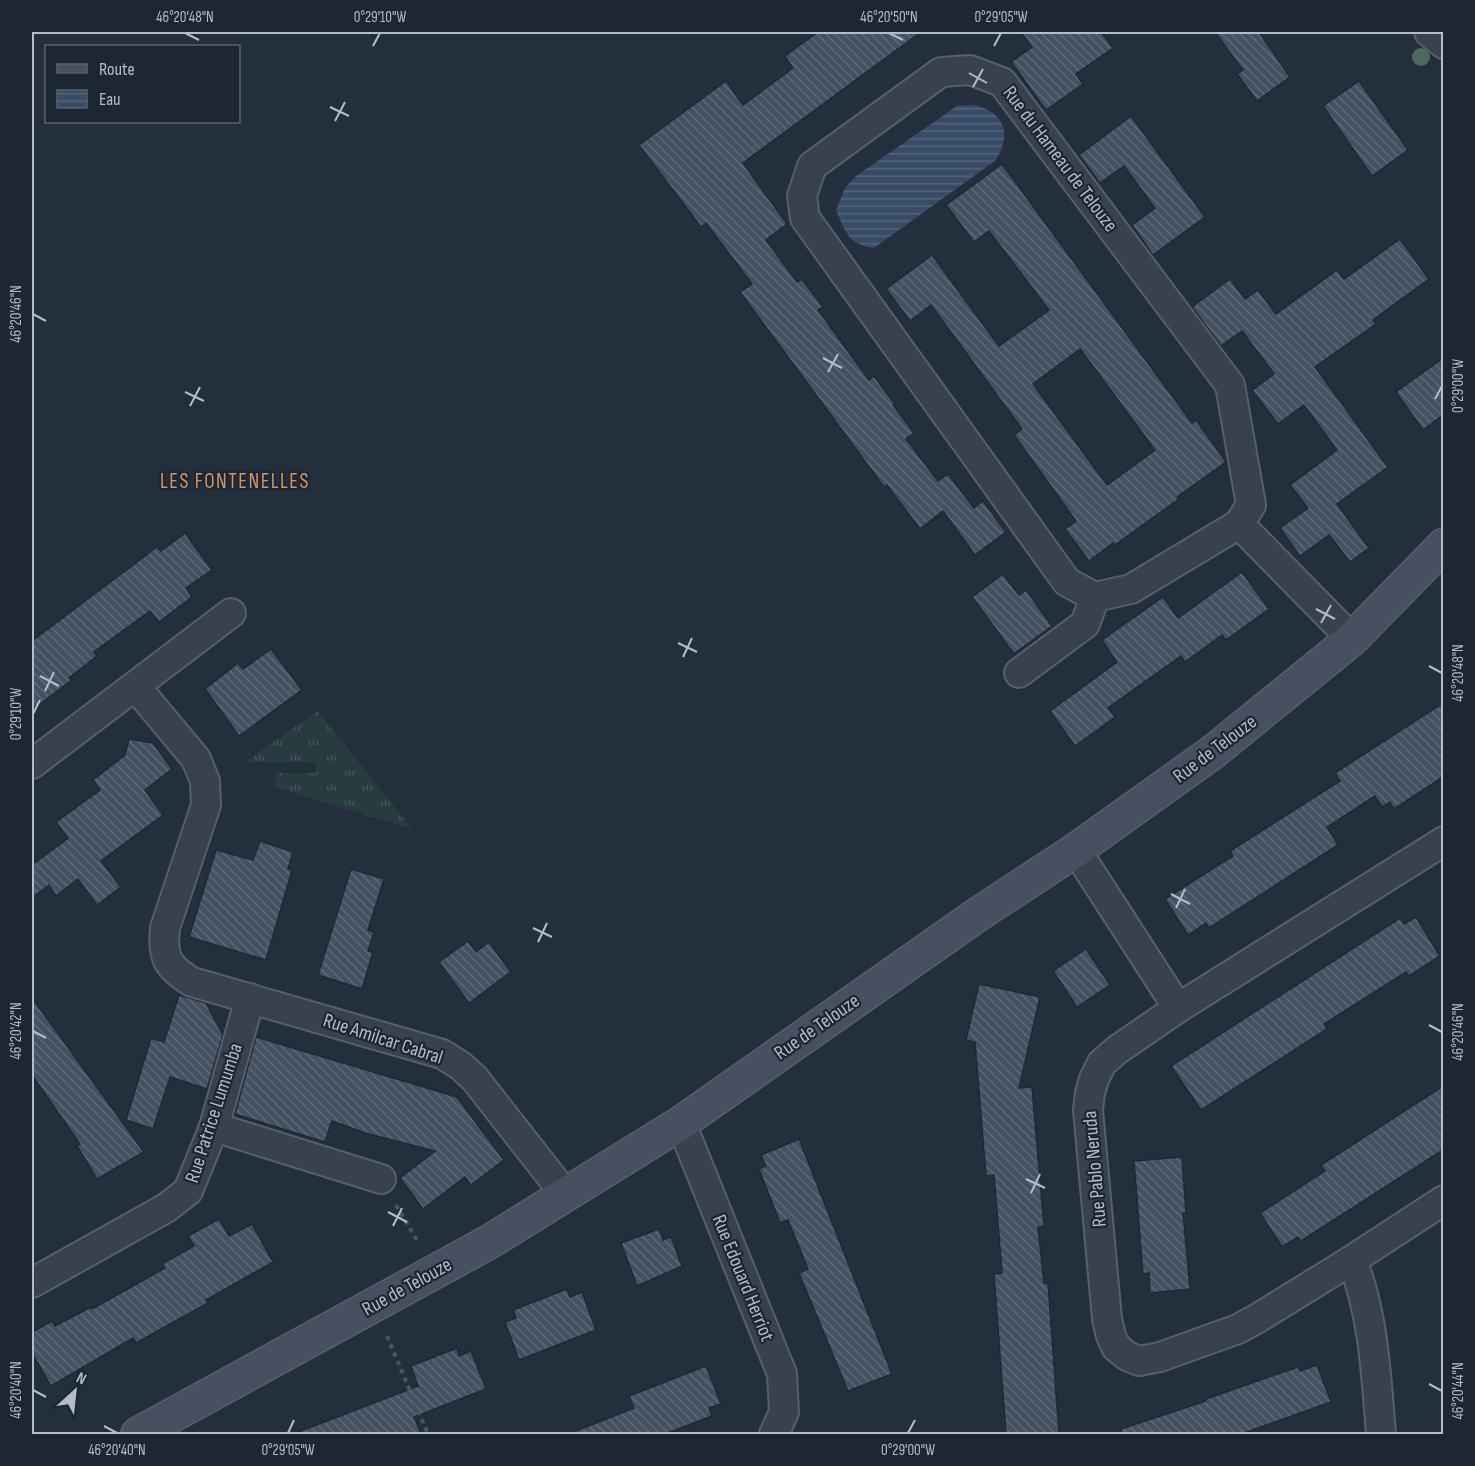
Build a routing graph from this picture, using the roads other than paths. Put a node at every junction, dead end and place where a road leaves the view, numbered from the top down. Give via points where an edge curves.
1 (1429, 32) edge
2 (1443, 44) edge
3 (1239, 524) junction
4 (1443, 545) edge
5 (1095, 597) junction
6 (231, 613) dead end
7 (1352, 639) junction
8 (1019, 673) dead end
9 (136, 687) junction
10 (32, 764) edge
11 (1443, 841) edge
12 (1076, 850) junction
13 (250, 998) junction
14 (1178, 1008) junction
15 (681, 1123) junction
16 (214, 1127) junction
17 (381, 1179) road end
18 (565, 1194) junction
19 (1443, 1200) edge
20 (1352, 1260) junction
21 (32, 1283) edge
22 (138, 1434) edge
23 (774, 1434) edge
24 (1381, 1434) edge

1 - 2 street
3 - 5 street via 1131,590
3 - 5 street, Rue du Hameau de Telouze via 1251,505 1230,385 1002,82 969,70 941,72 812,166 802,196 804,219 1067,582
3 - 7 street
4 - 7 street, Rue de Telouze
5 - 8 street via 1085,624
6 - 9 street
7 - 12 street, Rue de Telouze via 1213,752
9 - 10 street
9 - 13 street, Rue Amilcar Cabral via 196,759 206,781 206,805 165,928 166,957 175,972 192,982
11 - 14 street, Rue Pablo Neruda
12 - 14 street
12 - 15 street, Rue de Telouze
13 - 16 street, Rue Patrice Lumumba
13 - 18 street, Rue Amilcar Cabral via 442,1054 476,1079
14 - 20 street, Rue Pablo Neruda via 1102,1063 1090,1093 1088,1110 1107,1319 1116,1347 1127,1356 1150,1360 1238,1329
15 - 18 street, Rue de Telouze
15 - 23 street, Rue Edouard Herriot via 782,1374 784,1412
16 - 17 street
16 - 21 street, Rue Patrice Lumumba via 189,1191 166,1208
18 - 22 street, Rue de Telouze via 489,1242
19 - 20 street, Rue Pablo Neruda
20 - 24 street via 1372,1331

